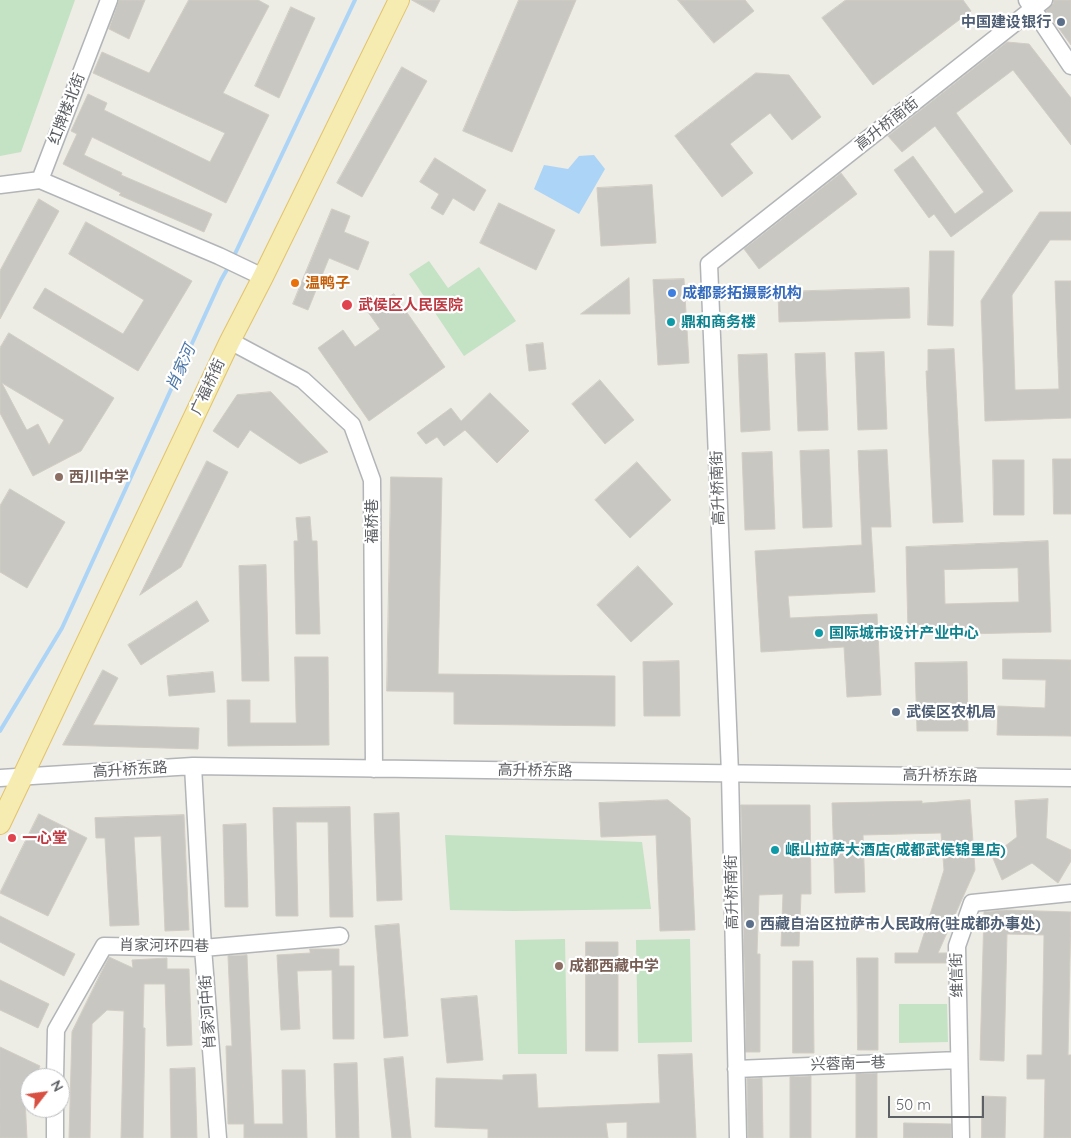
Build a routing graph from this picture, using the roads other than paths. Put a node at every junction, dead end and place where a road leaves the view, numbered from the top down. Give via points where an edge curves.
1 (109, 0) edge
2 (399, 0) edge
3 (1035, 3) edge
4 (1071, 66) edge
5 (40, 180) junction
6 (0, 185) edge
7 (263, 277) junction
8 (230, 341) junction
9 (193, 766) junction
10 (374, 769) junction
11 (730, 773) junction
12 (22, 777) junction
13 (0, 778) edge
14 (1071, 778) edge
15 (0, 824) edge
16 (1071, 893) edge
17 (340, 936) dead end
18 (203, 948) junction
19 (959, 1060) junction
20 (55, 1068) edge
21 (736, 1069) junction
22 (55, 1118) edge
23 (55, 1138) edge
24 (218, 1138) edge
25 (738, 1138) edge
26 (961, 1138) edge

1 - 5 street, 红牌楼北街
2 - 7 main road, 广福桥街
3 - 4 street
3 - 11 street, 高升桥南街 via 709,264
5 - 6 street
5 - 7 street
7 - 8 main road, 广福桥街
8 - 10 street, 福桥巷 via 303,380 352,425 372,480
8 - 12 main road, 广福桥街
9 - 10 street, 高升桥东路
9 - 12 street, 高升桥东路
9 - 18 street, 肖家河中街
10 - 11 street, 高升桥东路
11 - 14 street, 高升桥东路
11 - 21 street, 高升桥南街
12 - 13 street, 高升桥东路
12 - 15 main road, 广福桥街
16 - 19 street, 维信街 via 972,903 957,946
17 - 18 street, 肖家河环四巷
18 - 20 street, 肖家河环四巷 via 104,946 56,1030
18 - 24 street, 肖家河中街
19 - 21 street, 兴蓉南一巷
19 - 26 street
21 - 25 street, 高升桥南街
22 - 23 street

